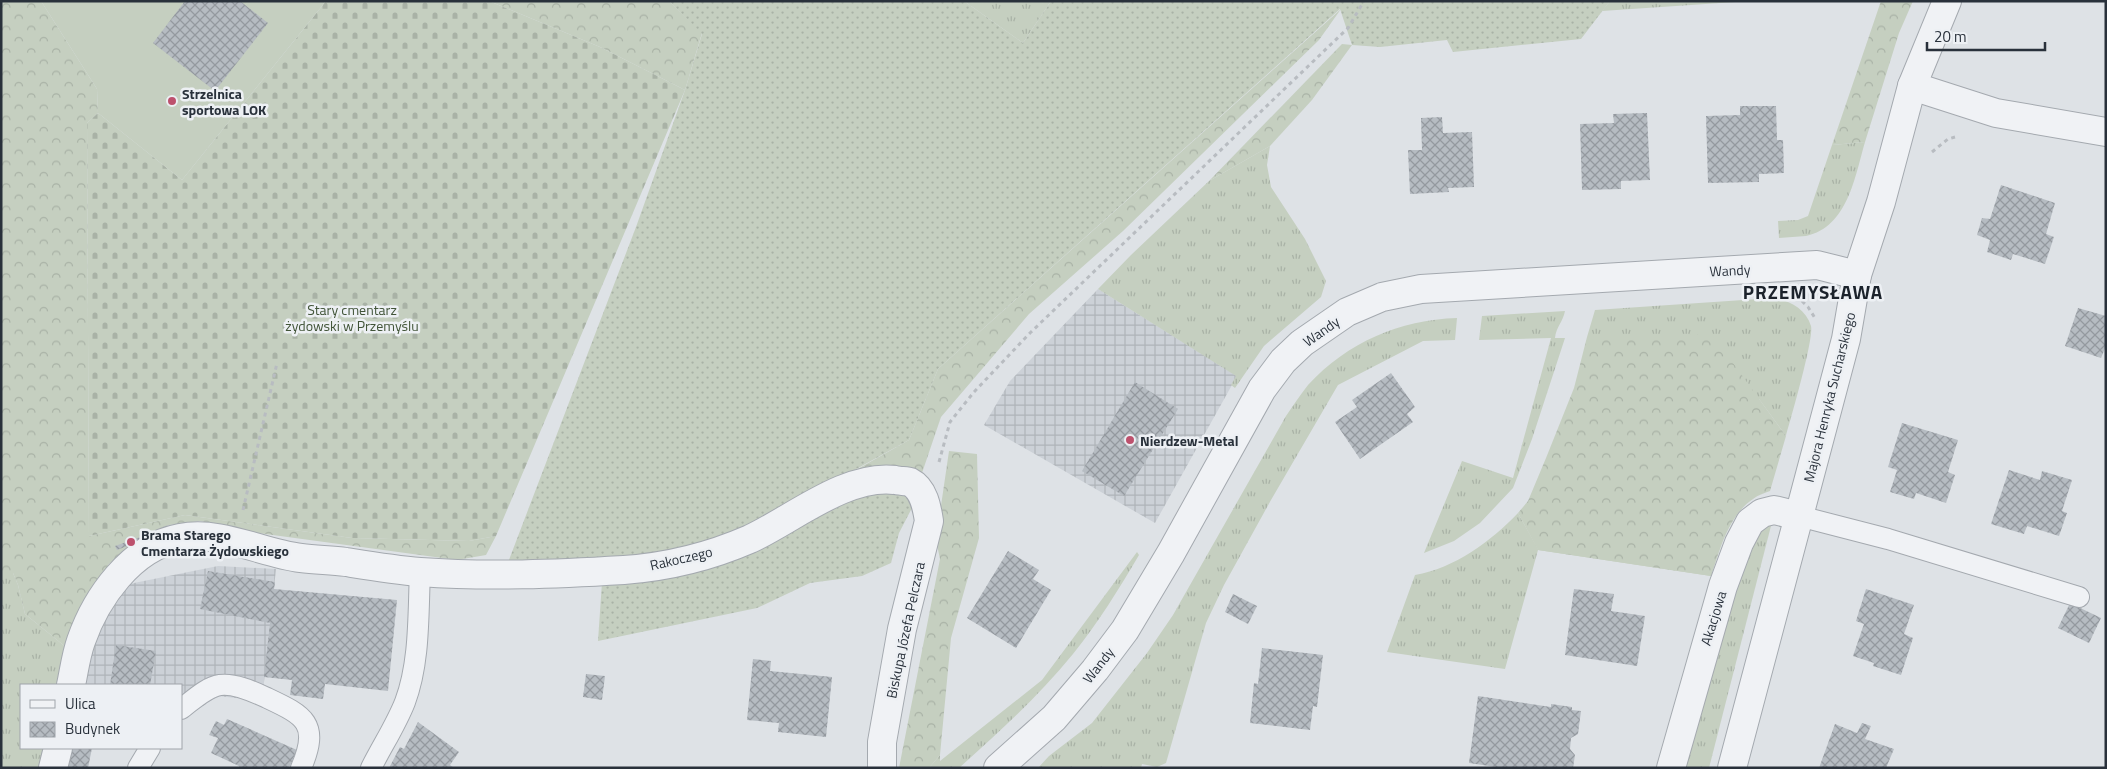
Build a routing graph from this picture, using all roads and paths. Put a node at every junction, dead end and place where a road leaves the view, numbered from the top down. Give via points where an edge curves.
1 (1364, 1) edge
2 (1947, 1) edge
3 (1912, 86) junction
4 (2106, 132) edge
5 (1857, 275) junction
6 (1795, 296) dead end
7 (1817, 326) dead end
8 (277, 363) dead end
9 (921, 493) junction
10 (1799, 516) junction
11 (235, 542) junction
12 (420, 572) junction
13 (2079, 597) dead end
14 (71, 684) edge
15 (182, 708) edge
16 (58, 749) edge
17 (149, 749) edge
18 (54, 768) edge
19 (138, 768) edge
20 (300, 768) edge
21 (371, 768) edge
22 (882, 768) edge
23 (998, 768) edge
24 (1671, 768) edge
25 (1732, 768) edge

1 - 9 path via 1348,28 1044,320 974,392 950,422 932,487
2 - 3 street, Majora Henryka Sucharskiego
3 - 4 street via 1996,113
3 - 5 street, Majora Henryka Sucharskiego via 1881,202
5 - 10 street, Majora Henryka Sucharskiego via 1846,339
5 - 23 street, Wandy via 1817,264 1421,289 1382,297 1347,312 1302,343 1262,389 1125,630 1054,718
6 - 7 path via 1808,306
8 - 11 path
9 - 12 street, Rakoczego via 910,482 863,482 749,539 657,566 538,575
9 - 22 street, Biskupa Józefa Pelczara via 929,521 900,639 882,742
10 - 13 lane via 1888,539
10 - 24 street, Akacjowa via 1774,510 1762,513 1750,522 1739,543 1723,586
10 - 25 street, Majora Henryka Sucharskiego
11 - 12 street, Rakoczego via 300,558
11 - 14 street, Rakoczego via 209,536 179,538 142,555 128,567 104,594 91,616 80,644
12 - 21 lane via 413,674 404,703
15 - 20 lane via 207,690 220,685 244,689 297,712 310,736 307,754
16 - 18 street
17 - 19 lane

